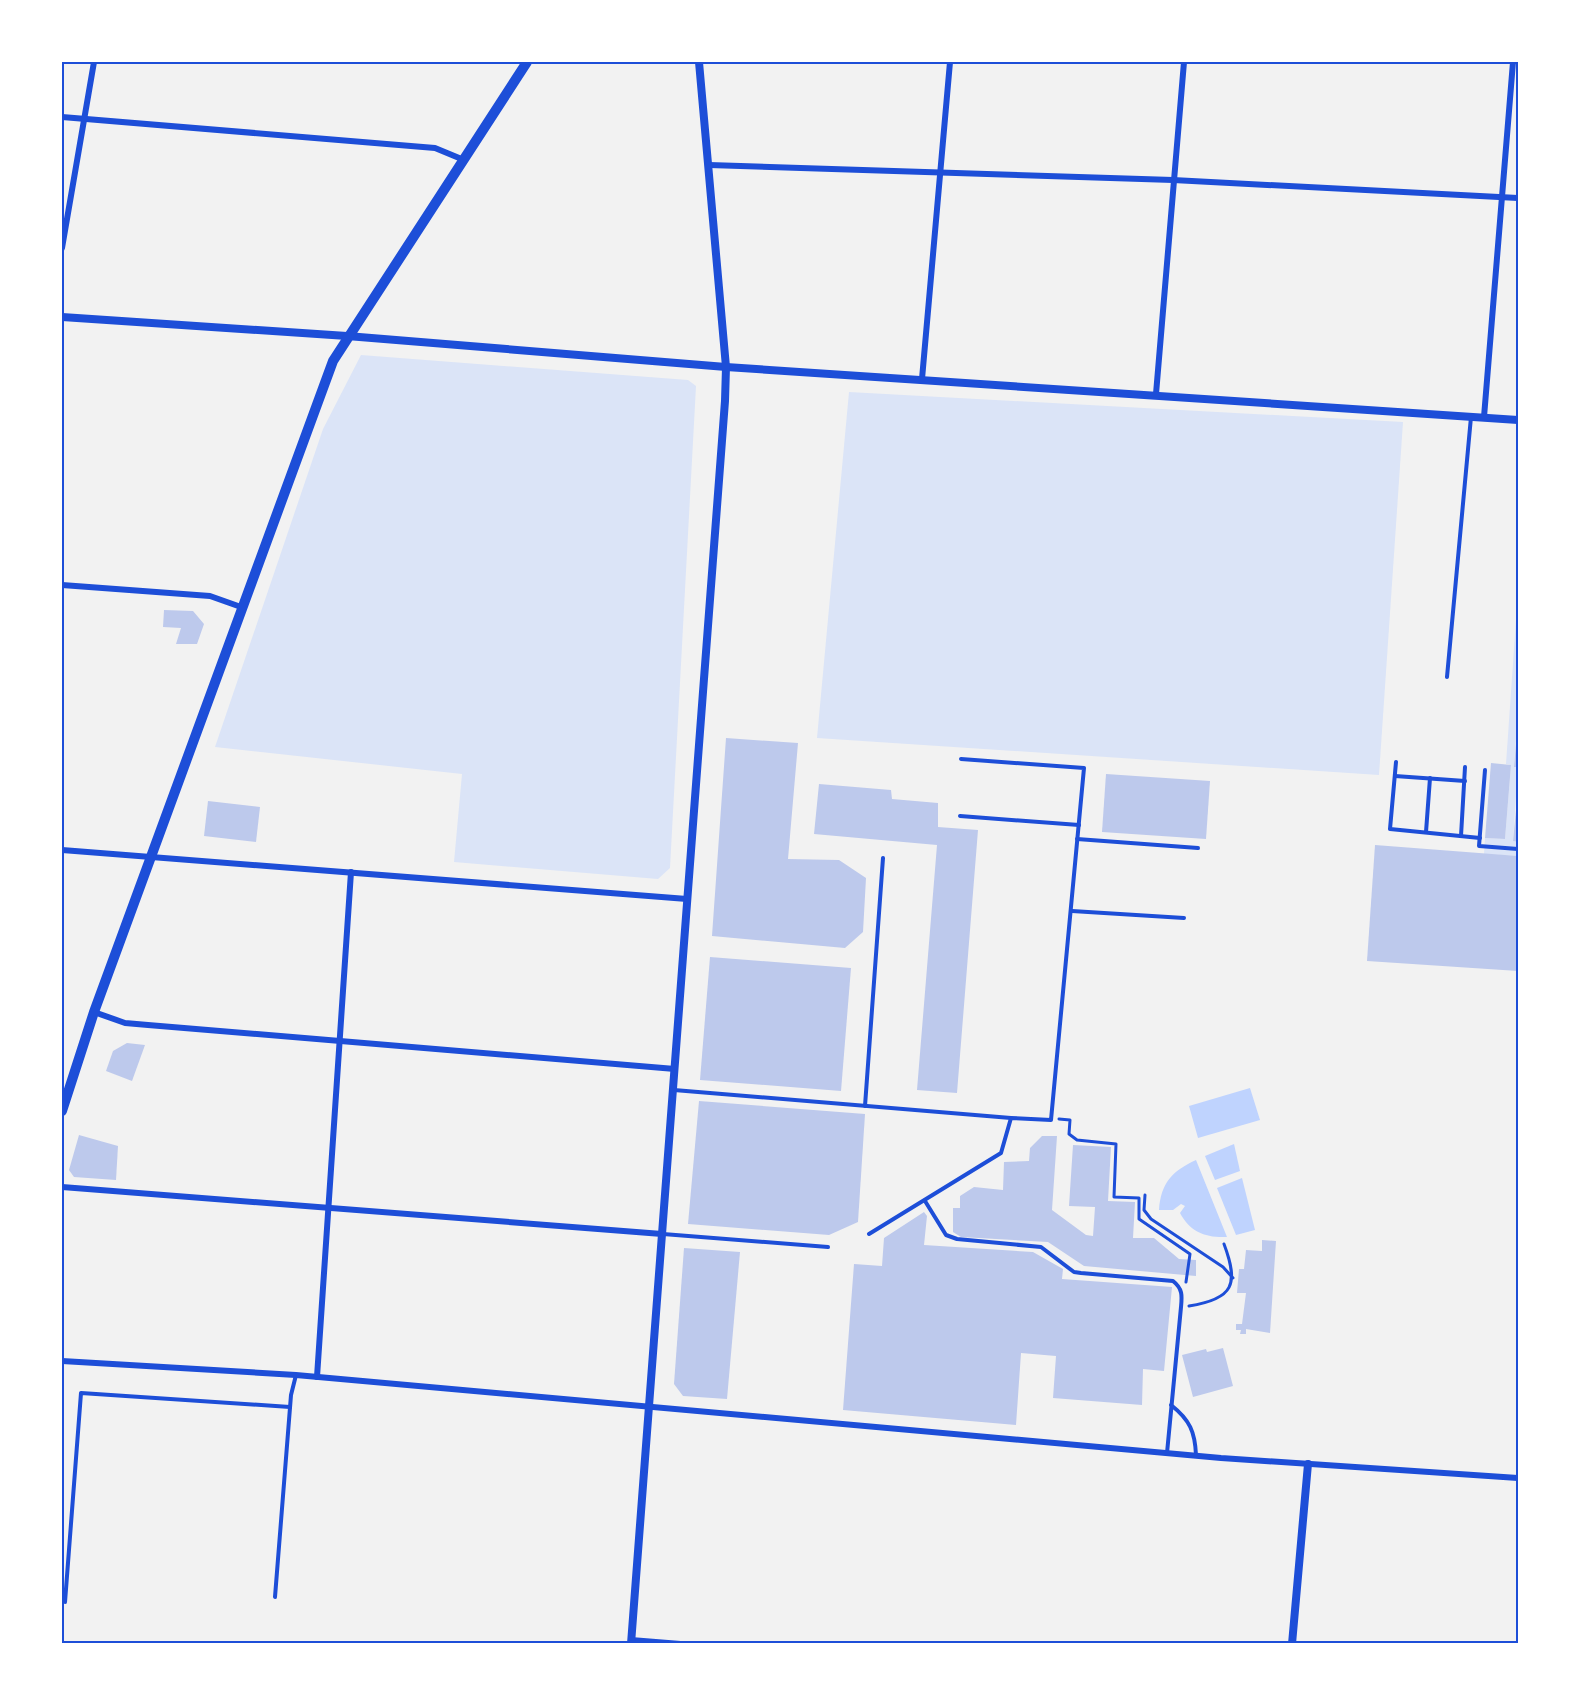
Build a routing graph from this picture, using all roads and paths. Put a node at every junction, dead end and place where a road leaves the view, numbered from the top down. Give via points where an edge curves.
1 (94, 62) edge
2 (527, 62) edge
3 (699, 62) edge
4 (950, 62) edge
5 (1184, 62) edge
6 (1513, 62) edge
7 (62, 117) edge
8 (84, 119) junction
9 (465, 160) junction
10 (709, 165) junction
11 (939, 173) junction
12 (1173, 180) junction
13 (1503, 196) junction
14 (1518, 198) edge
15 (62, 248) edge
16 (62, 317) edge
17 (347, 336) junction
18 (726, 366) junction
19 (922, 379) junction
20 (1156, 394) junction
21 (1471, 416) junction
22 (1484, 417) junction
23 (1518, 420) edge
24 (62, 585) edge
25 (241, 607) junction
26 (1447, 677) dead end
27 (961, 759) dead end
28 (1396, 762) dead end
29 (1465, 767) dead end
30 (1485, 770) dead end
31 (1395, 776) junction
32 (1430, 778) junction
33 (1465, 781) junction
34 (960, 816) dead end
35 (1079, 825) junction
36 (1426, 832) junction
37 (1461, 836) junction
38 (1480, 838) junction
39 (1077, 839) junction
40 (1198, 848) dead end
41 (1518, 849) edge
42 (62, 850) edge
43 (152, 856) junction
44 (883, 858) dead end
45 (351, 872) junction
46 (687, 900) junction
47 (1072, 911) junction
48 (1184, 918) dead end
49 (94, 1012) junction
50 (338, 1040) junction
51 (675, 1069) junction
52 (673, 1090) junction
53 (865, 1106) junction
54 (62, 1111) edge
55 (1011, 1118) junction
56 (1051, 1120) junction
57 (62, 1187) edge
58 (1145, 1195) dead end
59 (926, 1201) junction
60 (328, 1210) junction
61 (662, 1234) junction
62 (869, 1234) dead end
63 (1224, 1244) dead end
64 (828, 1247) dead end
65 (1233, 1278) junction
66 (1182, 1293) junction
67 (1181, 1307) junction
68 (62, 1361) edge
69 (296, 1376) junction
70 (317, 1377) junction
71 (1172, 1405) junction
72 (290, 1407) junction
73 (650, 1407) junction
74 (1167, 1453) junction
75 (1196, 1455) junction
76 (1308, 1464) junction
77 (1518, 1478) edge
78 (275, 1598) dead end
79 (65, 1602) dead end
80 (631, 1641) edge
81 (693, 1644) edge
82 (1292, 1644) edge

1 - 8 street
2 - 9 main road
3 - 10 street
4 - 11 street
5 - 12 street
6 - 13 street
7 - 8 street
8 - 9 street via 435,148
8 - 15 street
9 - 17 main road
10 - 11 street
10 - 18 street
11 - 12 street
11 - 19 street
12 - 13 street
12 - 20 street
13 - 14 street
13 - 22 street
16 - 17 street
17 - 18 street
17 - 25 main road via 321,389
18 - 19 street
18 - 46 street
19 - 20 street
20 - 21 street
21 - 22 street
21 - 26 lane
22 - 23 street
24 - 25 street via 210,596
25 - 43 main road
27 - 35 lane via 1084,768
28 - 31 lane
29 - 33 lane
30 - 38 lane
31 - 32 lane
31 - 36 lane via 1390,829
32 - 33 lane
32 - 36 lane
33 - 37 lane
34 - 35 lane
35 - 39 lane
36 - 37 lane
37 - 38 lane
38 - 41 lane via 1479,846
39 - 40 lane
39 - 47 lane
42 - 43 street
43 - 45 street
43 - 49 main road
44 - 53 lane
45 - 46 street
45 - 50 street
46 - 51 street
47 - 48 lane
47 - 56 lane
49 - 50 street via 125,1023
49 - 54 main road
50 - 51 street
50 - 60 street
51 - 52 street
52 - 53 lane
52 - 61 street
53 - 55 lane
55 - 56 lane
55 - 59 lane via 1001,1153
56 - 66 path via 1070,1120 1069,1134 1077,1140 1116,1144 1114,1197 1139,1198 1139,1219 1190,1254
57 - 60 street
58 - 65 path via 1144,1210 1151,1219
59 - 62 lane
59 - 66 lane via 946,1235 957,1239 1041,1247 1074,1272 1173,1281
60 - 61 street
60 - 70 street
61 - 64 lane
61 - 73 street
63 - 65 path
65 - 67 path via 1229,1288 1214,1300
66 - 67 lane
67 - 71 lane
68 - 69 street
69 - 70 street
69 - 72 lane
70 - 73 street
71 - 74 lane
71 - 75 lane via 1195,1433
72 - 78 lane
72 - 79 lane via 81,1393
73 - 74 street
73 - 80 street
74 - 75 street
75 - 76 street
76 - 77 street
76 - 82 street
80 - 81 lane

